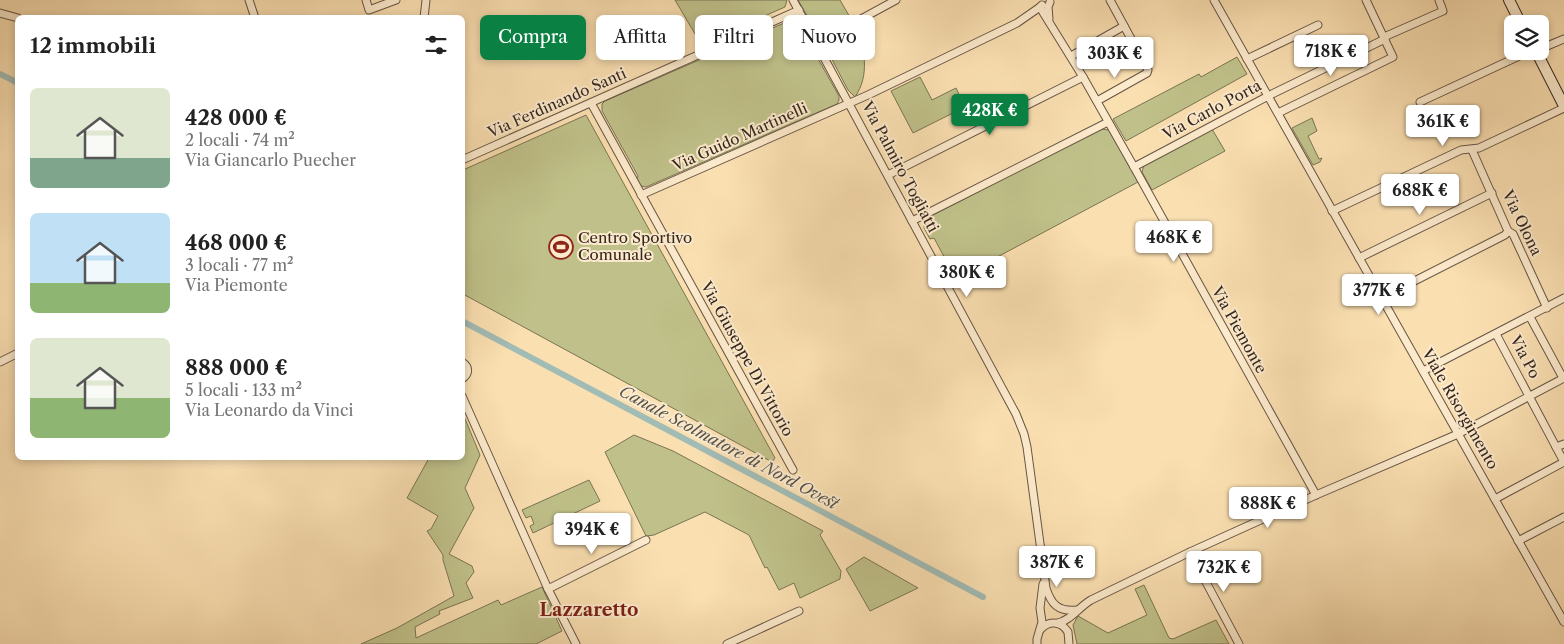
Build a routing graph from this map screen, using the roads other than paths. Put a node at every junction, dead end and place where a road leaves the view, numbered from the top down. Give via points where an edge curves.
1 (249, 0) edge
2 (366, 0) edge
3 (396, 0) edge
4 (426, 0) edge
5 (793, 0) edge
6 (896, 0) edge
7 (1051, 0) edge
8 (1110, 0) edge
9 (1215, 0) edge
10 (1366, 0) edge
11 (1439, 0) edge
12 (1509, 0) edge
13 (1039, 3) edge
14 (799, 10) junction
15 (0, 13) edge
16 (254, 15) edge
17 (424, 15) edge
18 (802, 15) edge
19 (868, 15) edge
20 (1030, 15) junction
21 (1516, 15) edge
22 (15, 17) edge
23 (1048, 20) junction
24 (1318, 25) dead end
25 (1124, 26) junction
26 (1384, 38) junction
27 (1564, 39) edge
28 (1549, 45) edge
29 (1071, 56) junction
30 (1247, 59) junction
31 (826, 60) edge
32 (1511, 60) edge
33 (1540, 60) edge
34 (1083, 77) junction
35 (1268, 96) junction
36 (1097, 101) junction
37 (1420, 102) dead end
38 (591, 103) junction
39 (850, 103) junction
40 (1564, 107) edge
41 (1278, 113) junction
42 (1108, 122) junction
43 (1472, 150) junction
44 (465, 159) edge
45 (1134, 167) junction
46 (888, 175) junction
47 (1492, 193) junction
48 (641, 195) junction
49 (1332, 211) junction
50 (912, 221) junction
51 (1508, 231) junction
52 (1359, 258) junction
53 (1381, 298) junction
54 (1564, 298) edge
55 (1547, 308) junction
56 (1530, 316) junction
57 (1496, 334) junction
58 (15, 355) edge
59 (0, 362) edge
60 (465, 364) edge
61 (1423, 371) junction
62 (465, 377) edge
63 (1563, 378) edge
64 (1530, 396) junction
65 (465, 403) edge
66 (1458, 434) junction
67 (1564, 444) edge
68 (1556, 447) junction
69 (1564, 462) edge
70 (792, 470) dead end
71 (1316, 495) junction
72 (1495, 499) junction
73 (1564, 517) edge
74 (646, 540) dead end
75 (1518, 541) junction
76 (1190, 552) junction
77 (1043, 576) junction
78 (548, 588) junction
79 (798, 610) dead end
80 (1077, 610) junction
81 (1042, 614) junction
82 (1071, 617) junction
83 (1564, 622) edge
84 (1054, 623) junction
85 (1040, 630) junction
86 (1068, 632) junction
87 (576, 644) edge
88 (727, 644) edge
89 (1037, 644) edge
90 (1069, 644) edge
91 (1240, 644) edge

1 - 16 street
2 - 3 street via 369,10
4 - 17 street
5 - 14 street, Via Palmiro Togliatti
6 - 19 street
7 - 13 street via 1046,5
7 - 23 street
8 - 25 street
9 - 30 street, Viale Risorgimento
10 - 26 street
11 - 26 street, Via Carlo Porta via 1444,11
12 - 21 street
13 - 20 street
13 - 23 street, Via Piemonte
14 - 18 street, Via Palmiro Togliatti
14 - 38 street, Via Ferdinando Santi
15 - 22 street
20 - 23 street via 1039,14
20 - 39 street, Via Guido Martinelli
23 - 29 street, Via Piemonte
24 - 30 street
25 - 29 street
25 - 36 street via 1147,73
26 - 35 street, Via Carlo Porta
26 - 41 street via 1393,57
27 - 28 street
29 - 34 street, Via Piemonte
30 - 35 street, Viale Risorgimento
31 - 39 street, Via Palmiro Togliatti
32 - 37 street
33 - 40 street
34 - 36 street, Via Piemonte
34 - 46 street
35 - 41 street, Viale Risorgimento
35 - 45 street, Via Carlo Porta
36 - 42 street, Via Piemonte
38 - 44 street, Via Ferdinando Santi
38 - 48 street, Via Giuseppe Di Vittorio
39 - 46 street, Via Palmiro Togliatti
39 - 48 street, Via Guido Martinelli
40 - 43 street
41 - 49 street, Viale Risorgimento
42 - 45 street, Via Piemonte
42 - 50 street
43 - 47 street, Via Olona
43 - 49 street via 1461,150
45 - 71 street, Via Piemonte
46 - 50 street, Via Palmiro Togliatti
47 - 51 street, Via Olona
47 - 52 street
48 - 70 street, Via Giuseppe Di Vittorio
49 - 52 street, Viale Risorgimento
50 - 77 street, Via Palmiro Togliatti via 1020,423 1030,464
51 - 53 street
51 - 55 street, Via Olona
52 - 53 street, Viale Risorgimento
53 - 61 street, Viale Risorgimento
54 - 55 street
55 - 56 street
56 - 57 street
56 - 63 street
57 - 61 street
57 - 64 street, Via Po
58 - 59 street
60 - 62 street via 468,370
61 - 66 street, Viale Risorgimento
63 - 64 street
64 - 66 street
64 - 68 street, Via Po
65 - 78 street
66 - 71 street
66 - 72 street, Viale Risorgimento
67 - 68 street
68 - 69 street, Via Po
69 - 72 street
71 - 76 street
72 - 75 street, Viale Risorgimento
73 - 75 street
74 - 78 street
75 - 83 street, Viale Risorgimento
76 - 80 street
76 - 91 street
77 - 80 street, Via Palmiro Togliatti via 1049,597 1057,608
77 - 81 street, Via Palmiro Togliatti
78 - 87 street
79 - 88 street
80 - 82 street
81 - 84 street
81 - 85 street, Via Palmiro Togliatti
82 - 84 street via 1062,623
82 - 86 street
84 - 85 street
84 - 86 street
85 - 89 street, Via Palmiro Togliatti
86 - 90 street

